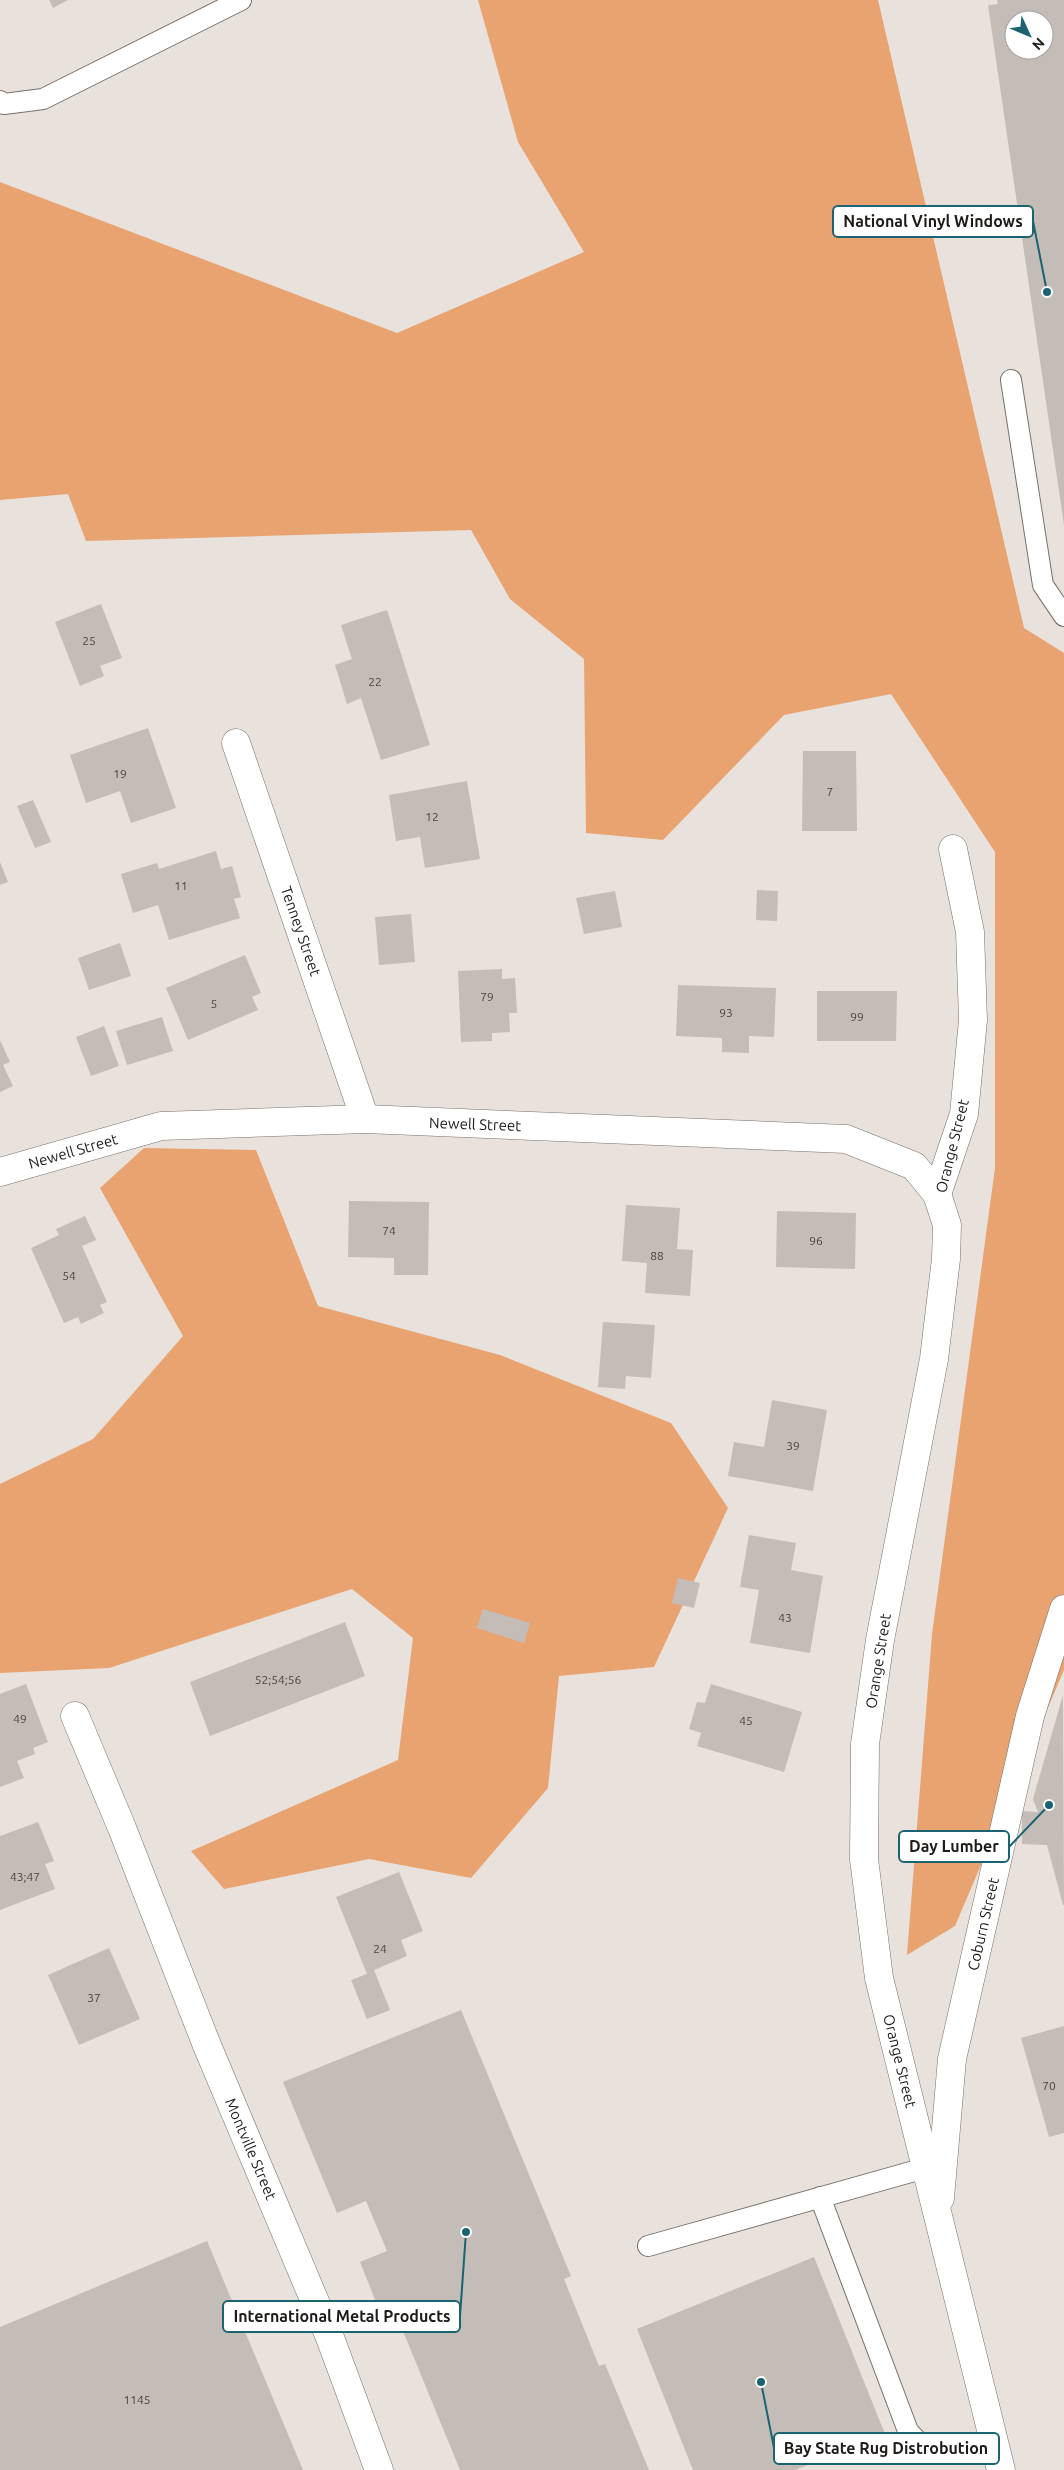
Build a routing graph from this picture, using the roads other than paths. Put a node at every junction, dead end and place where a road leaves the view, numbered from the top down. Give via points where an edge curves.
1 (241, 0) edge
2 (0, 101) edge
3 (1011, 380) dead end
4 (1064, 616) edge
5 (236, 742) dead end
6 (953, 849) dead end
7 (365, 1120) junction
8 (0, 1172) edge
9 (937, 1194) junction
10 (1064, 1609) edge
11 (75, 1716) dead end
12 (925, 2168) junction
13 (820, 2198) junction
14 (938, 2215) junction
15 (648, 2246) dead end
16 (999, 2460) edge
17 (379, 2470) edge

1 - 2 lane via 43,99 4,104
3 - 4 lane via 1043,585
5 - 7 street, Tenney Street
6 - 9 street, Orange Street via 970,932 973,1020 964,1114
7 - 8 street, Newell Street via 161,1126
7 - 9 street, Newell Street via 846,1139 914,1166
9 - 12 street, Orange Street via 947,1225 934,1359 880,1640 865,1744 864,1860 879,1978
10 - 14 street, Coburn Street via 1030,1716 952,2058
11 - 17 street, Montville Street via 206,2043 329,2335
12 - 13 lane
12 - 14 street, Orange Street
13 - 15 lane
13 - 16 lane via 908,2431 924,2448
14 - 16 street, Orange Street

